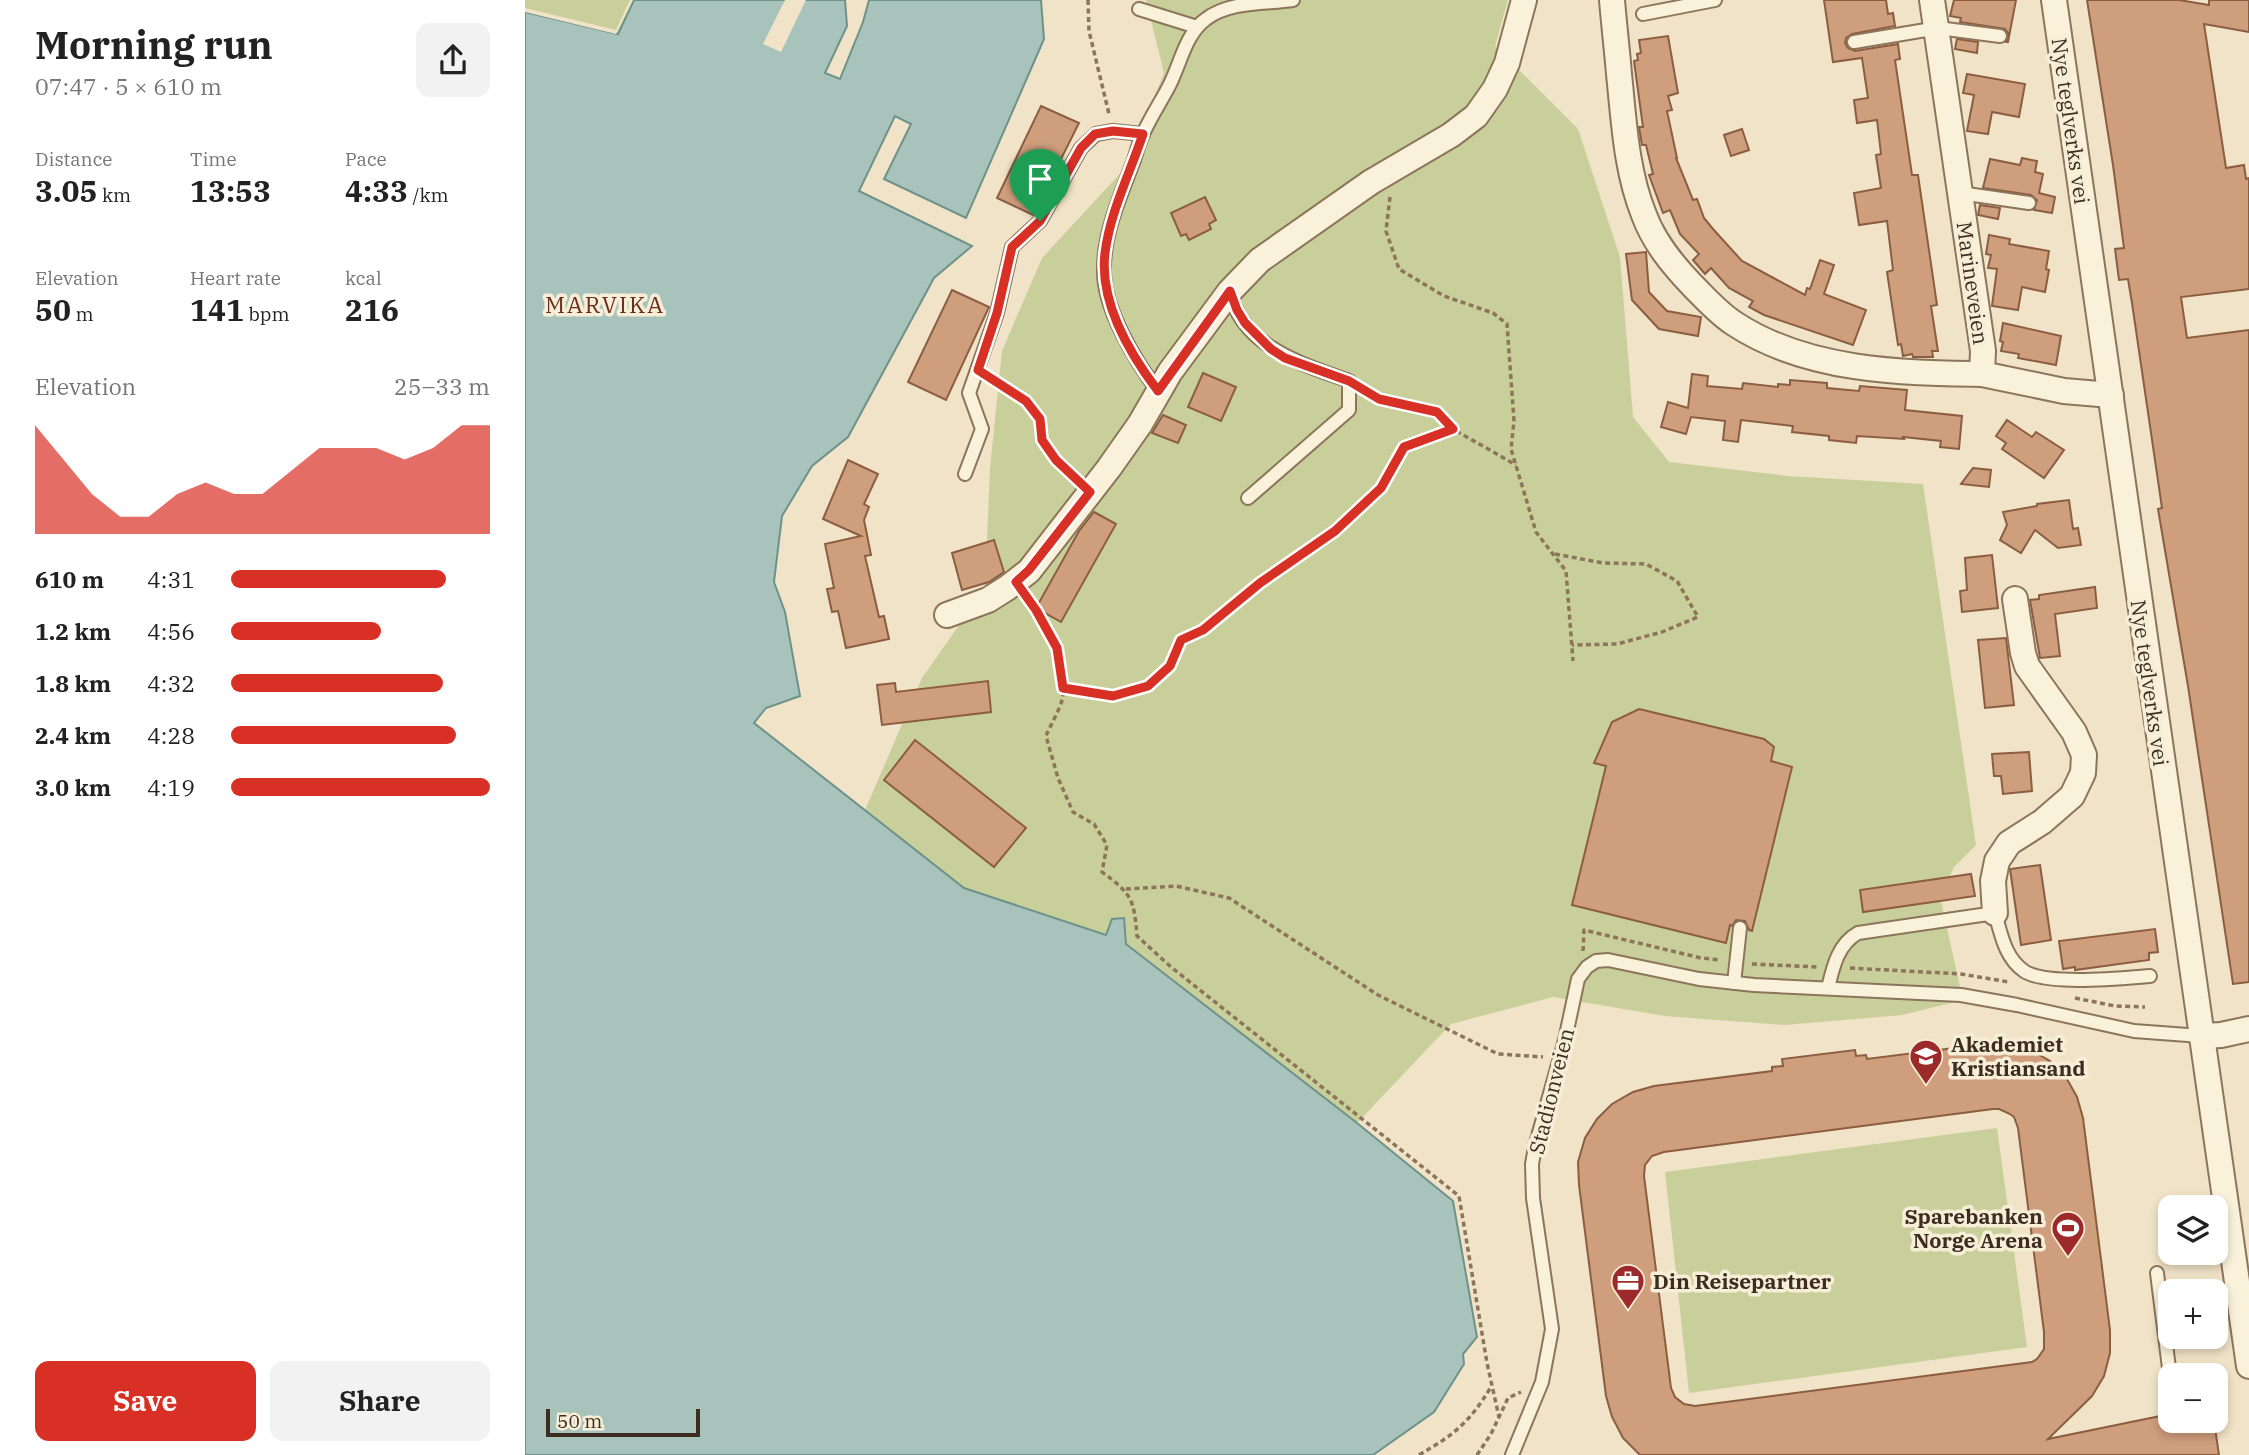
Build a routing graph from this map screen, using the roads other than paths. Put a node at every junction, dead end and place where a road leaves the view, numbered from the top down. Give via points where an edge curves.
1 (1293, 0) edge
2 (1524, 0) edge
3 (1612, 0) edge
4 (1715, 0) edge
5 (1933, 0) edge
6 (2054, 0) edge
7 (1139, 9) dead end
8 (1643, 14) dead end
9 (1197, 27) junction
10 (1938, 28) junction
11 (2000, 36) dead end
12 (1854, 42) dead end
13 (1143, 134) junction
14 (1960, 193) junction
15 (2029, 203) dead end
16 (1230, 291) junction
17 (1982, 374) junction
18 (1158, 391) junction
19 (2111, 395) junction
20 (965, 474) dead end
21 (1248, 498) dead end
22 (2015, 599) dead end
23 (947, 615) dead end
24 (1995, 913) junction
25 (1740, 928) dead end
26 (2150, 976) dead end
27 (1734, 983) junction
28 (1828, 988) junction
29 (2249, 1029) edge
30 (2201, 1036) junction
31 (2157, 1273) dead end
32 (2169, 1363) edge
33 (2249, 1366) edge
34 (1512, 1455) edge

1 - 9 lane via 1221,10
2 - 16 street via 1507,63 1476,116 1338,204 1260,260
3 - 17 street, Marineveien via 1626,147 1644,216 1661,248 1707,300 1735,324 1803,355 1909,373
4 - 8 lane
5 - 10 street, Marineveien
6 - 19 street, Nye teglverks vei
7 - 9 lane
9 - 13 lane
10 - 11 lane
10 - 12 lane
10 - 14 street, Marineveien
13 - 18 lane via 1109,231 1104,274 1122,332
13 - 20 lane via 1095,134 1081,148 1040,221 1012,247 997,313 969,393 982,429
14 - 15 lane, Marineveien
14 - 17 street, Marineveien via 1983,351
16 - 18 street
16 - 21 lane via 1245,323 1271,349 1349,381 1349,410
17 - 19 street, Marineveien via 2064,391
18 - 23 street via 1140,424 1029,570 988,600
19 - 30 street, Nye teglverks vei
22 - 24 street via 2027,666 2074,732 2084,755 2083,773 2072,796 2009,843 1997,861
24 - 26 lane via 2007,950 2029,974 2050,979
24 - 28 lane via 1858,933 1843,947
25 - 27 lane
27 - 28 lane, Stadionveien
27 - 34 lane, Stadionveien via 1608,960 1596,961 1578,979 1532,1164 1552,1329 1542,1382
28 - 30 lane, Stadionveien via 1961,995 2108,1027
29 - 30 street, Stadionveien
30 - 33 street, Nye teglverks vei
31 - 32 lane

